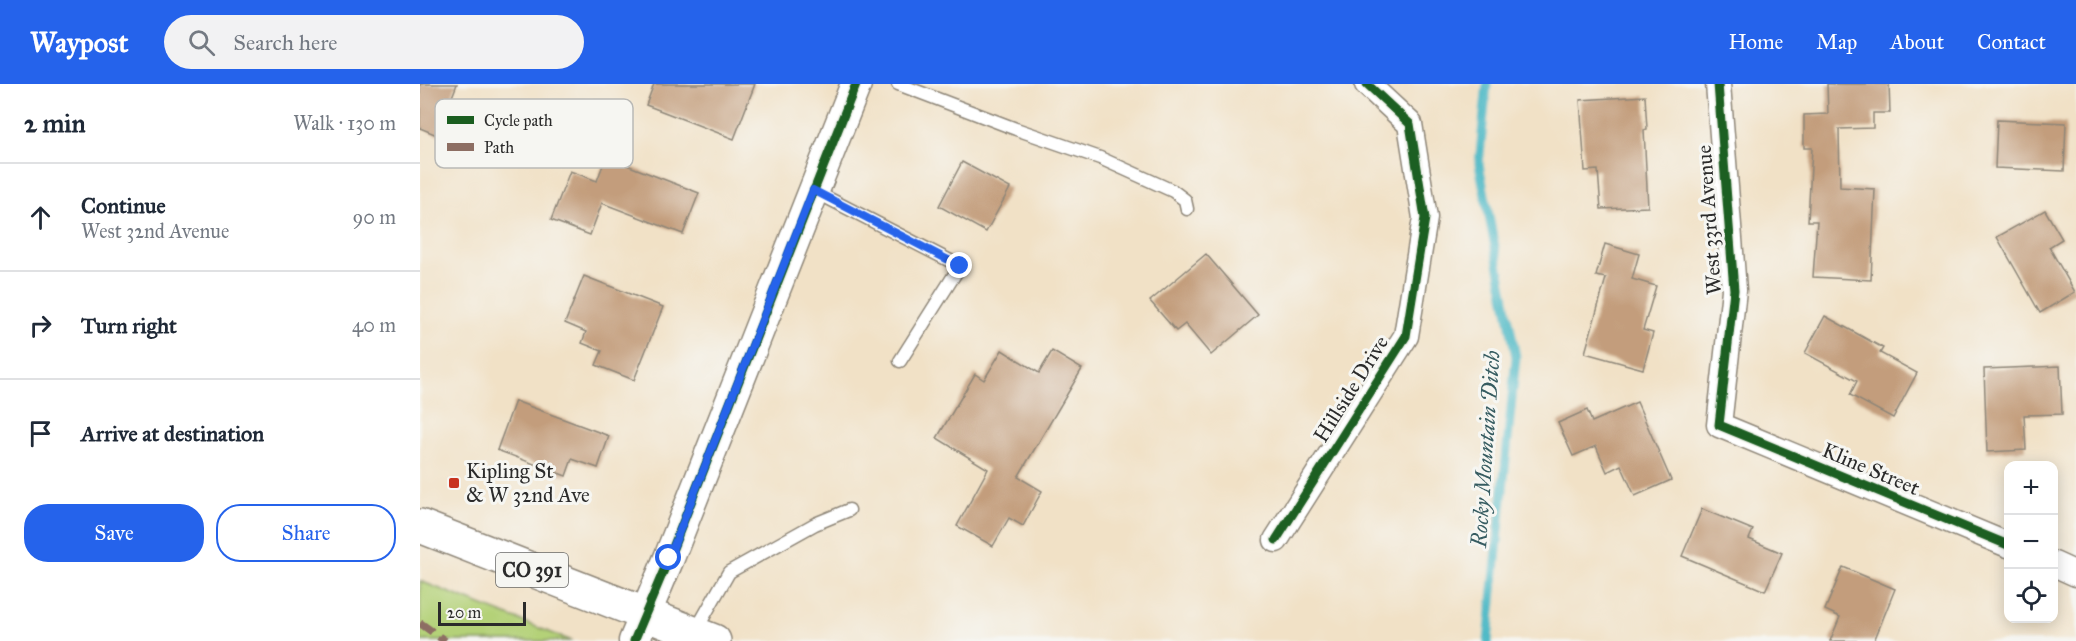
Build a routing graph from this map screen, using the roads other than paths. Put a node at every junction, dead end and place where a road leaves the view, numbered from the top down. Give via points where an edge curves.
1 (856, 84) edge
2 (898, 84) edge
3 (1367, 84) edge
4 (1718, 84) edge
5 (813, 190) junction
6 (1187, 209) dead end
7 (900, 361) dead end
8 (1719, 425) joint
9 (849, 510) dead end
10 (420, 526) edge
11 (1276, 540) dead end
12 (2004, 543) edge
13 (2058, 566) edge
14 (2076, 573) edge
15 (639, 628) edge
16 (704, 637) edge

1 - 5 street
2 - 6 lane via 1100,158 1173,191 1185,200
3 - 11 street, Hillside Drive via 1410,124 1425,218 1406,336
4 - 8 street, West 33rd Avenue via 1734,290
5 - 7 lane via 960,266
5 - 15 street
8 - 12 street, Kline Street
9 - 16 lane via 814,524 729,572
10 - 15 main road, CO 391
13 - 14 street
15 - 16 main road, CO 391

